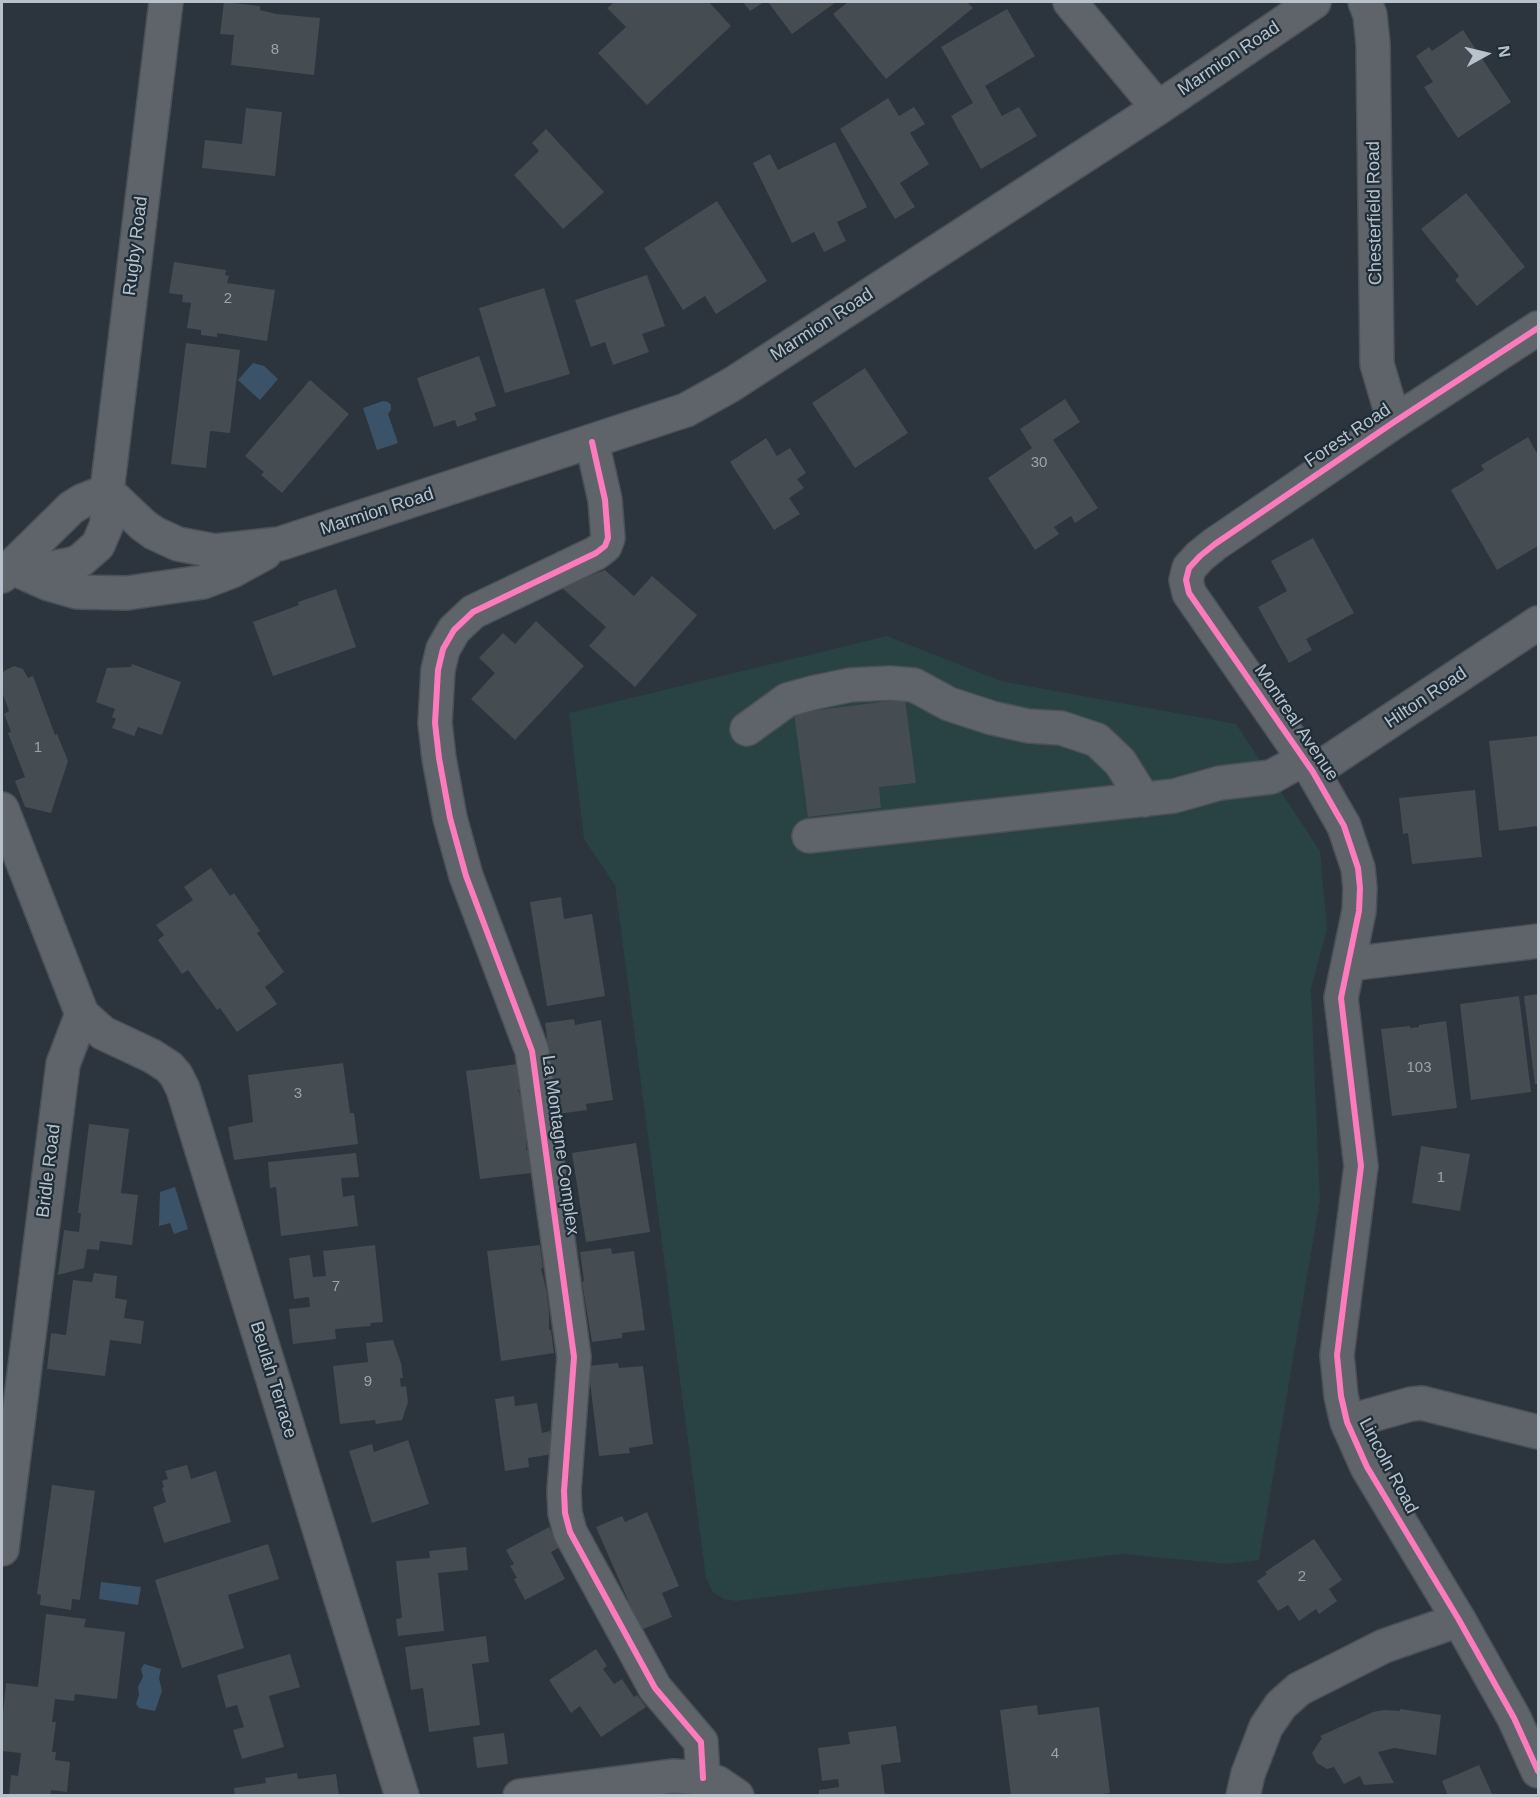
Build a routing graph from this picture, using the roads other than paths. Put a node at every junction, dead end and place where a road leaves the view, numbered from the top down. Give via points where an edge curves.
1 (166, 2) edge
2 (1070, 2) edge
3 (1314, 2) edge
4 (1365, 2) edge
5 (1158, 108) junction
6 (1539, 328) edge
7 (1394, 422) junction
8 (592, 442) junction
9 (107, 491) junction
10 (279, 544) junction
11 (6, 572) edge
12 (1186, 580) joint
13 (1539, 623) edge
14 (747, 729) dead end
15 (1309, 766) junction
16 (1144, 800) junction
17 (2, 810) edge
18 (809, 837) dead end
19 (1539, 941) edge
20 (1349, 964) junction
21 (82, 1014) junction
22 (1347, 1422) junction
23 (1539, 1432) edge
24 (2, 1550) edge
25 (1459, 1620) junction
26 (1539, 1771) edge
27 (703, 1778) junction
28 (402, 1796) edge
29 (520, 1796) edge
30 (737, 1796) edge
31 (1243, 1796) edge

1 - 9 street, Rugby Road
2 - 5 street
3 - 5 street, Marmion Road
4 - 7 street, Chesterfield Road via 1373,44 1377,364
5 - 8 street, Marmion Road via 723,389 686,410
6 - 7 street, Forest Road
7 - 12 street, Forest Road via 1200,556 1189,568
8 - 10 street, Marmion Road
8 - 27 street, La Montagne Complex via 605,500 605,546 473,612 454,630 443,649 438,670 435,723 450,818 466,876 532,1051 574,1357 565,1513 570,1532 655,1688 701,1742
9 - 10 street, Marmion Road via 143,525 177,544 215,551
9 - 11 street via 71,508
9 - 11 street, Rugby Road via 107,524 90,553 62,567
10 - 11 street, Marmion Road via 203,582 127,592 77,592
12 - 15 street, Montreal Avenue via 1189,593
13 - 15 street, Hilton Road
14 - 16 street via 787,700 812,693 850,685 915,685 949,704 992,718 1061,728 1097,740 1120,762
15 - 16 street, Hilton Road via 1271,777 1220,783
15 - 20 street, Montreal Avenue via 1344,826 1358,868 1359,911
16 - 18 street, Hilton Road
17 - 21 street
19 - 20 street
20 - 22 street, Lincoln Road via 1341,998 1361,1166 1337,1355
21 - 24 street, Bridle Road via 63,1064
21 - 28 street, Beulah Terrace via 103,1034 169,1067 183,1089
22 - 23 street via 1422,1403
22 - 25 street, Lincoln Road via 1367,1467
25 - 26 street, Lincoln Road
25 - 31 street via 1384,1646 1299,1689 1281,1705 1266,1727
27 - 29 street via 673,1776
27 - 30 street

